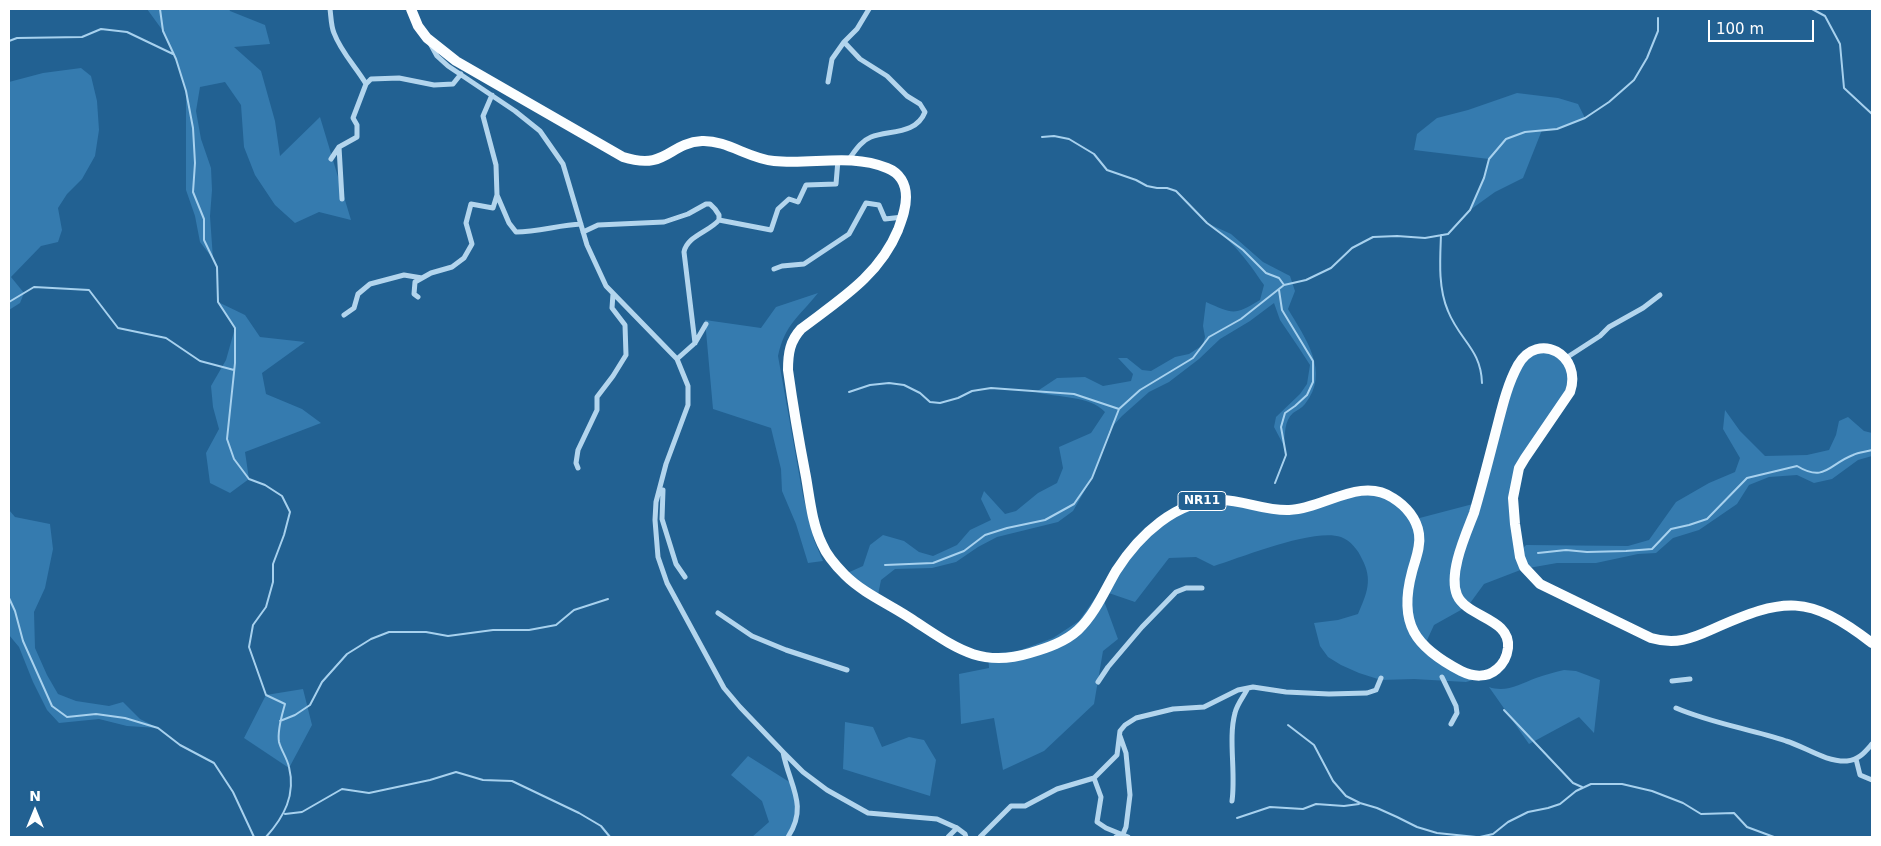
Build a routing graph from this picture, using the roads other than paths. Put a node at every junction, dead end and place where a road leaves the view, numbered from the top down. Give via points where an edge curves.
1 (330, 9) edge
2 (411, 9) edge
3 (869, 9) edge
4 (427, 38) junction
5 (844, 42) junction
6 (461, 74) junction
7 (828, 82) dead end
8 (366, 84) junction
9 (492, 95) junction
10 (339, 147) junction
11 (332, 159) dead end
12 (838, 160) junction
13 (849, 160) junction
14 (497, 195) junction
15 (342, 199) dead end
16 (903, 217) junction
17 (719, 220) junction
18 (580, 224) junction
19 (583, 232) junction
20 (774, 269) dead end
21 (422, 278) junction
22 (612, 294) junction
23 (1660, 295) dead end
24 (418, 297) dead end
25 (344, 315) dead end
26 (706, 324) dead end
27 (695, 343) junction
28 (1566, 358) junction
29 (677, 359) junction
30 (578, 468) dead end
31 (663, 482) junction
32 (685, 577) dead end
33 (1202, 588) dead end
34 (718, 614) dead end
35 (1872, 642) edge
36 (847, 670) dead end
37 (1442, 677) dead end
38 (1381, 678) dead end
39 (1690, 679) dead end
40 (1672, 681) dead end
41 (1098, 682) dead end
42 (1248, 688) junction
43 (1676, 708) dead end
44 (1451, 724) dead end
45 (1120, 736) junction
46 (1872, 744) edge
47 (783, 752) junction
48 (1856, 759) junction
49 (1094, 778) junction
50 (1872, 780) edge
51 (1232, 800) dead end
52 (957, 828) junction
53 (1125, 836) edge
54 (788, 837) edge
55 (948, 837) edge
56 (966, 837) edge
57 (980, 837) edge
58 (1116, 837) edge

1 - 8 street via 333,32
2 - 4 highway, NR11
3 - 5 street via 857,29
4 - 6 street via 437,56
4 - 12 highway, NR11 via 481,77 637,161 660,159 681,147 703,141 772,161
5 - 7 street via 832,60
5 - 13 street via 860,59 920,104 925,112 921,120 911,127 870,138
6 - 8 street via 453,84 434,85 399,78 371,79
6 - 9 street
8 - 10 street via 353,118 357,124 357,137
9 - 14 street via 483,116 496,165
9 - 18 street via 528,120 563,164
10 - 11 street
10 - 15 street
12 - 13 highway, NR11
12 - 17 street via 836,184 806,185 798,202 789,199 778,209 771,230
13 - 16 highway, NR11 via 878,164 898,175 906,190
14 - 18 street via 516,232
14 - 21 street via 493,208 471,204 466,224 472,244 464,258 452,267
16 - 20 street via 885,219 879,205 866,203 849,234 804,264
16 - 28 highway, NR11 via 883,260 863,281 801,329 791,344 788,370 813,518 827,555 846,576 959,648 990,659 1035,652 1076,632 1124,560 1158,524 1180,509 1204,501 1222,500 1270,510 1300,509 1369,490 1387,494 1402,504 1410,512 1420,535 1407,596 1409,622 1414,633 1428,650 1463,672 1478,676 1492,672 1503,661 1508,641 1502,630 1460,601 1455,584 1458,561 1504,399 1518,365 1525,355 1538,349 1554,350
17 - 19 street via 715,209 706,204 664,222 598,225
17 - 27 street via 686,245
18 - 19 street
19 - 22 street via 595,264
21 - 24 street via 415,282 414,294
21 - 25 street via 404,274 370,284 358,294 354,308
22 - 29 street
22 - 30 street via 612,308 625,325 626,355 596,397 596,410 578,450
23 - 28 street
26 - 27 street
27 - 29 street
28 - 35 highway via 1572,371 1573,387 1524,458 1514,487 1513,508 1520,557 1533,578 1551,590 1661,641 1697,636 1747,614 1784,605 1821,610
29 - 31 street via 688,386 688,405 666,464
31 - 32 street via 662,519 676,564
31 - 47 street via 656,502 655,520 658,557 667,582 724,688
33 - 41 street via 1176,592
34 - 36 street via 752,636
37 - 44 street via 1456,706
38 - 42 street via 1376,690 1367,693 1329,694
39 - 40 street
42 - 45 street via 1223,696 1204,707 1173,709 1136,718 1125,725
42 - 51 street via 1235,712 1233,726
43 - 48 street via 1787,741 1834,760
45 - 49 street via 1117,755
45 - 53 street via 1126,753 1130,795
46 - 48 street
47 - 52 street via 827,790 868,813 937,819
47 - 54 street via 798,811 795,826
48 - 50 street via 1860,775
49 - 53 street via 1101,797 1097,822
49 - 57 street via 1058,789 1025,806 1011,806
52 - 55 street
52 - 56 street
53 - 58 street

